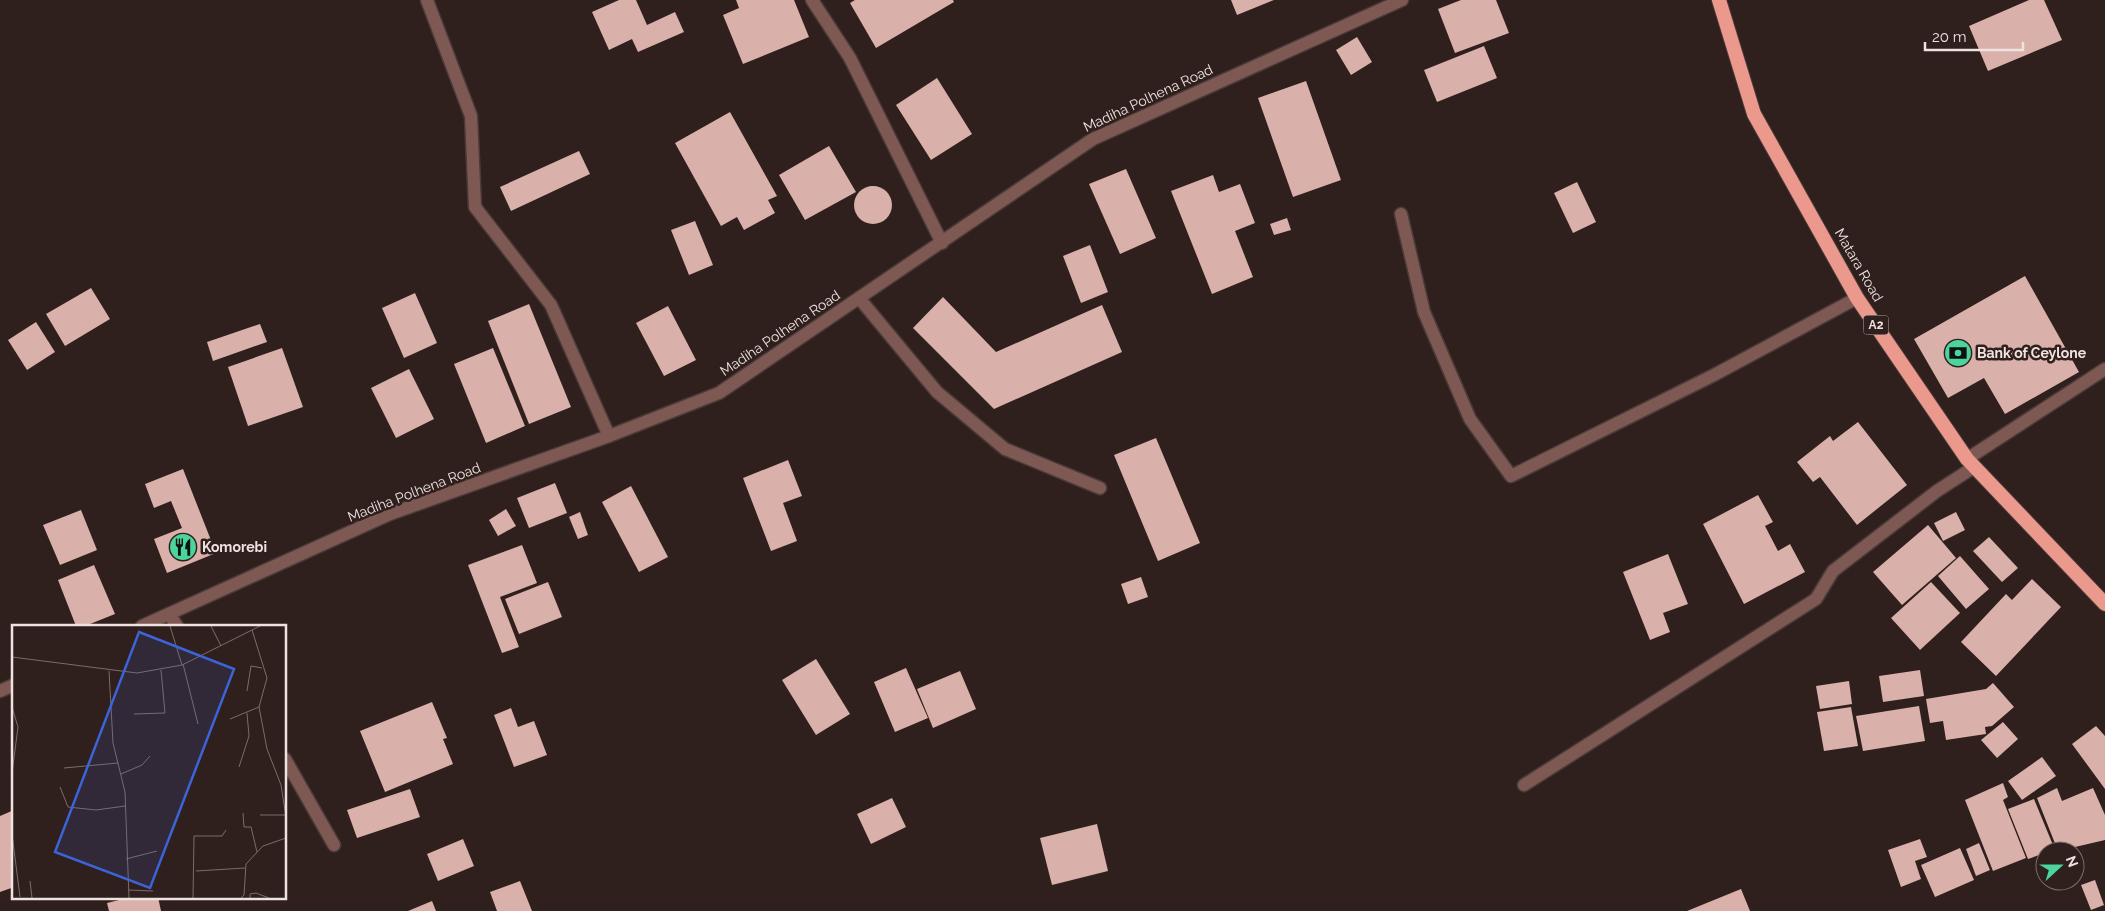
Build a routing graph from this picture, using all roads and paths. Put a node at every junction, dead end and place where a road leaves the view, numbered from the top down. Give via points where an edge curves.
1 (427, 0) edge
2 (812, 0) edge
3 (1402, 0) edge
4 (1720, 0) edge
5 (1401, 214) dead end
6 (942, 243) junction
7 (859, 298) junction
8 (1858, 298) junction
9 (2105, 369) edge
10 (608, 436) junction
11 (1970, 463) junction
12 (1100, 488) dead end
13 (2105, 604) edge
14 (169, 614) junction
15 (144, 625) edge
16 (176, 625) edge
17 (12, 686) edge
18 (0, 691) edge
19 (286, 761) edge
20 (1524, 785) dead end
21 (334, 845) dead end

1 - 10 street via 470,116 475,207 551,305
2 - 6 street via 850,58
3 - 6 street, Madiha Polhena Road via 1093,139
4 - 8 highway, Matara Road / A2 via 1754,114
5 - 8 street via 1424,312 1470,420 1511,476 1714,375
6 - 7 street, Madiha Polhena Road
7 - 10 street, Madiha Polhena Road via 719,393
7 - 12 street via 937,392 1005,450
8 - 11 highway, Matara Road / A2
9 - 11 street
10 - 14 street, Madiha Polhena Road via 390,514
11 - 13 highway, Matara Road / A2
11 - 20 street via 1833,571 1816,599
14 - 15 street, Madiha Polhena Road
14 - 16 street
17 - 18 street
19 - 21 street

